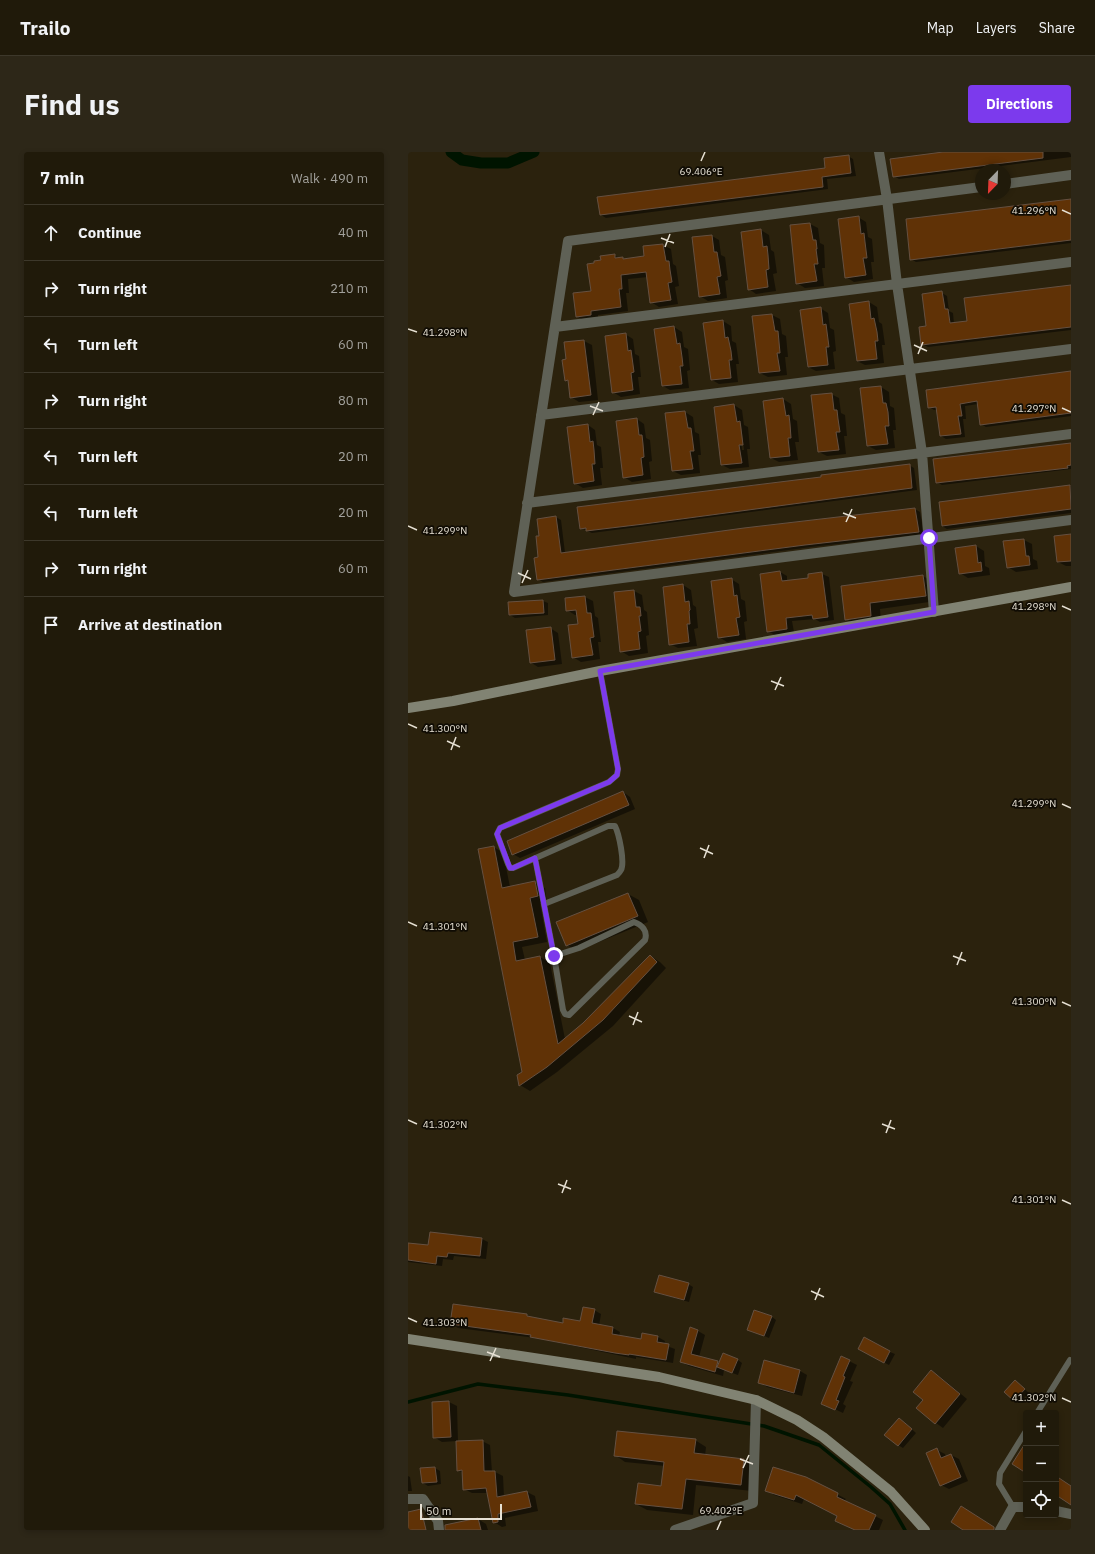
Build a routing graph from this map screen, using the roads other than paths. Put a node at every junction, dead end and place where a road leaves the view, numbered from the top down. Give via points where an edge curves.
1 (879, 152) edge
2 (1071, 175) edge
3 (1011, 183) edge
4 (975, 188) edge
5 (887, 199) junction
6 (1071, 262) edge
7 (898, 284) junction
8 (555, 327) junction
9 (1071, 348) edge
10 (911, 369) junction
11 (541, 414) junction
12 (1071, 434) edge
13 (922, 453) junction
14 (527, 503) junction
15 (1071, 520) edge
16 (929, 538) junction
17 (1071, 588) edge
18 (934, 612) junction
19 (600, 671) junction
20 (408, 708) edge
21 (535, 858) junction
22 (544, 904) junction
23 (554, 956) junction
24 (408, 1339) edge
25 (1070, 1360) dead end
26 (756, 1400) junction
27 (1039, 1410) edge
28 (1023, 1436) edge
29 (408, 1499) edge
30 (1013, 1507) junction
31 (1023, 1507) edge
32 (1059, 1512) edge
33 (1071, 1514) edge
34 (439, 1530) edge
35 (675, 1530) edge
36 (925, 1530) edge
37 (1000, 1530) edge

1 - 5 street
2 - 3 street
4 - 5 street
5 - 7 street
5 - 8 street via 568,241
6 - 7 street
7 - 8 street
7 - 10 street
8 - 11 street
9 - 10 street
10 - 11 street
10 - 13 street
11 - 14 street
12 - 13 street
13 - 14 street
13 - 16 street
14 - 16 street via 514,592
15 - 16 street
16 - 18 street
17 - 18 street
18 - 19 street
19 - 20 street
19 - 21 lane via 617,775 609,782 500,828 497,834 510,868
21 - 22 lane
21 - 22 lane via 608,826 615,826 618,832 622,869 617,875
22 - 23 lane
23 - 23 lane via 563,1010 565,1014 570,1015 642,944 646,936 644,929 634,922 579,948
24 - 26 street via 659,1377
25 - 27 lane
26 - 35 street via 753,1503
26 - 36 street via 797,1420 864,1468 891,1492
28 - 30 lane via 1000,1473 999,1484
29 - 34 street via 423,1499 438,1521
30 - 31 street
30 - 37 street
32 - 33 street

